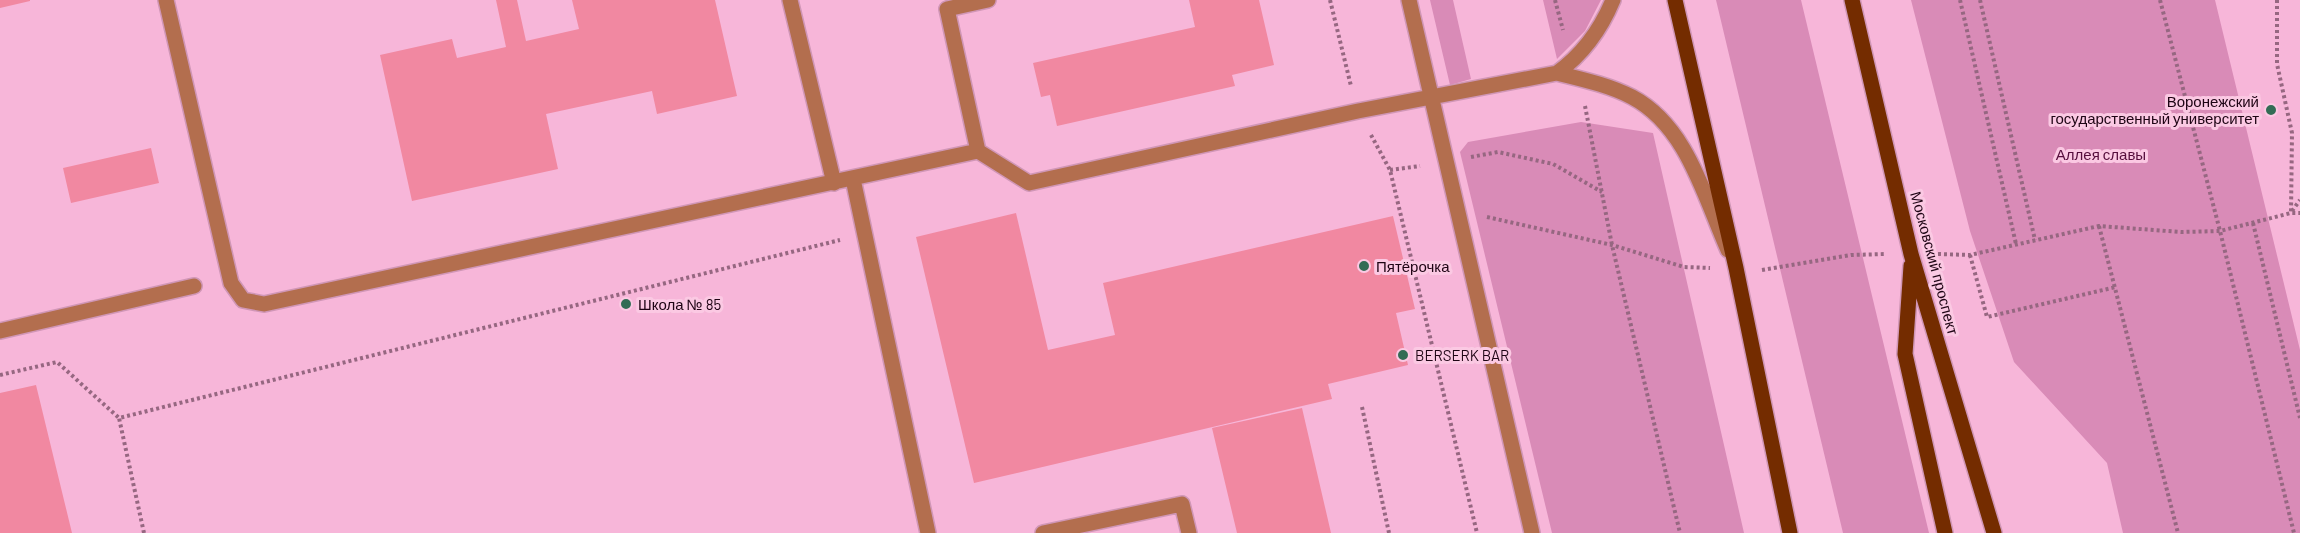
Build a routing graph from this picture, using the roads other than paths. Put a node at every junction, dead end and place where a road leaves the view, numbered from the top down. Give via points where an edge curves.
1 (166, 0) edge
2 (790, 0) edge
3 (988, 0) edge
4 (1409, 0) edge
5 (1613, 0) edge
6 (1675, 0) edge
7 (1852, 0) edge
8 (1557, 73) junction
9 (1431, 97) junction
10 (978, 151) junction
11 (853, 178) junction
12 (834, 183) junction
13 (1911, 254) junction
14 (1736, 268) junction
15 (194, 286) dead end
16 (0, 331) edge
17 (928, 533) edge
18 (1043, 533) edge
19 (1189, 533) edge
20 (1532, 533) edge
21 (1790, 533) edge
22 (1945, 533) edge
23 (1994, 533) edge

1 - 12 street via 231,283 243,300 264,304
2 - 12 street
3 - 10 street via 947,9
4 - 9 street
5 - 8 street via 1604,22 1572,62
6 - 14 main road
7 - 13 main road, Московский проспект
8 - 9 street
8 - 14 street via 1631,96 1661,117 1683,148
9 - 10 street via 1029,183
9 - 20 street
10 - 11 street
11 - 12 street
11 - 17 street
13 - 22 main road via 1905,354
13 - 23 main road, Московский проспект
14 - 21 main road
15 - 16 street
18 - 19 street via 1182,504

